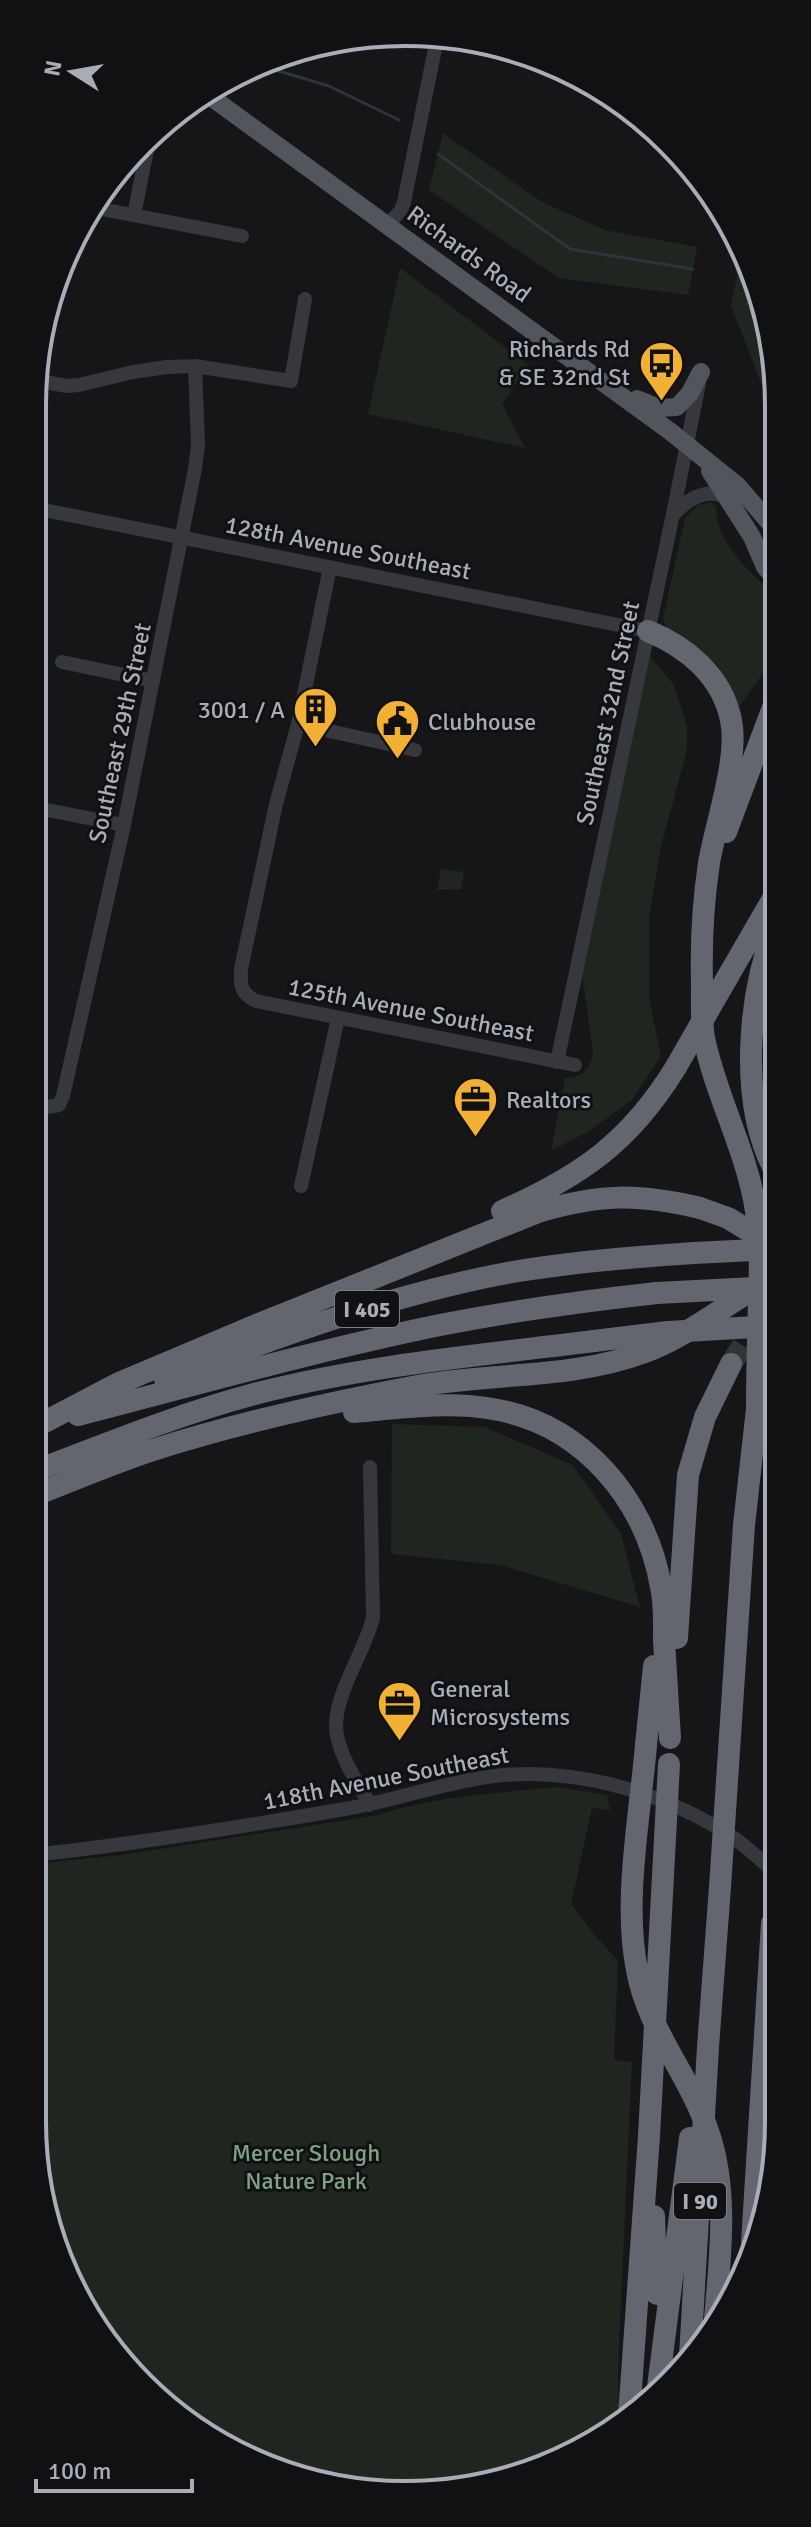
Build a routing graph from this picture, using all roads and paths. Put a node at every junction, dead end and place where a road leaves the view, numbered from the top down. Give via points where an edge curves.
1 (435, 48) edge
2 (216, 101) edge
3 (146, 157) edge
4 (105, 210) edge
5 (134, 215) junction
6 (388, 225) junction
7 (242, 236) dead end
8 (305, 299) dead end
9 (195, 366) junction
10 (701, 372) joint
11 (47, 382) edge
12 (606, 384) junction
13 (686, 444) junction
14 (702, 459) junction
15 (726, 497) junction
16 (46, 510) edge
17 (673, 514) junction
18 (765, 517) edge
19 (752, 537) junction
20 (183, 538) junction
21 (765, 547) edge
22 (330, 567) junction
23 (765, 567) edge
24 (648, 631) junction
25 (62, 662) dead end
26 (153, 681) junction
27 (298, 724) junction
28 (765, 729) edge
29 (415, 750) dead end
30 (46, 810) edge
31 (124, 825) junction
32 (705, 910) junction
33 (765, 912) edge
34 (765, 956) edge
35 (338, 1018) junction
36 (557, 1062) junction
37 (575, 1065) dead end
38 (46, 1107) edge
39 (765, 1140) edge
40 (301, 1186) dead end
41 (765, 1241) edge
42 (765, 1248) edge
43 (765, 1287) edge
44 (744, 1295) dead end
45 (259, 1324) junction
46 (765, 1327) edge
47 (765, 1355) edge
48 (731, 1364) tunnel mouth
49 (757, 1411) junction
50 (261, 1421) junction
51 (46, 1423) edge
52 (46, 1424) edge
53 (46, 1425) edge
54 (46, 1467) edge
55 (370, 1467) dead end
56 (46, 1491) edge
57 (654, 1553) junction
58 (670, 1738) junction
59 (370, 1805) junction
60 (46, 1853) edge
61 (765, 1864) edge
62 (765, 2038) edge
63 (708, 2047) junction
64 (649, 2136) junction
65 (754, 2210) edge
66 (715, 2303) edge
67 (691, 2340) edge
68 (659, 2377) edge
69 (658, 2378) edge
70 (630, 2402) edge

1 - 6 street via 404,202
2 - 6 main road, Richards Road
3 - 5 street
4 - 5 street
5 - 7 street
6 - 12 main road, Richards Road
8 - 9 street via 291,381
9 - 11 street via 133,372 79,385
9 - 20 street, Southeast 29th Street via 198,445
10 - 12 main road via 677,407 659,408
10 - 13 street, Southeast 32nd Street
12 - 13 main road, Richards Road
13 - 14 main road, Richards Road
13 - 17 street, Southeast 32nd Street
14 - 15 main road, Richards Road
14 - 18 main road, Richards Road via 738,486
15 - 17 street via 708,493
15 - 19 main road, Richards Road
16 - 20 street, 128th Avenue Southeast
17 - 24 street, Southeast 32nd Street
19 - 21 main road, Richards Road
19 - 23 main road, Richards Road
20 - 22 street, 128th Avenue Southeast
20 - 26 street, Southeast 29th Street
22 - 24 street, 128th Avenue Southeast
22 - 27 street
24 - 32 highway via 700,663 724,698 731,719 729,771
24 - 36 street, Southeast 32nd Street
25 - 26 street
26 - 31 street, Southeast 29th Street
27 - 29 street
27 - 35 street, 125th Avenue Southeast via 241,969 242,990 256,1001
28 - 32 highway via 719,851
30 - 31 street
31 - 38 street, Southeast 29th Street via 67,1083 59,1105
32 - 49 highway via 703,1034 757,1213
33 - 45 highway, bridge via 642,1117 594,1161 559,1183
34 - 39 highway via 753,1008 751,1053
35 - 36 street, 125th Avenue Southeast
35 - 40 street
36 - 37 street, 125th Avenue Southeast
41 - 45 highway, bridge via 700,1208 652,1198 581,1200 509,1222
42 - 52 highway, I 405, bridge via 591,1260 460,1283 292,1332
43 - 53 highway, bridge via 578,1302 441,1325
44 - 50 highway via 646,1352 618,1361 413,1387
45 - 51 highway via 117,1384
46 - 54 highway, bridge via 668,1332 443,1359 258,1393
47 - 49 highway, I 90
48 - 58 highway via 705,1417 688,1475
49 - 63 highway, I 90, bridge via 744,1525
50 - 56 highway via 153,1450
50 - 57 highway via 440,1406 495,1409 525,1417 569,1439 598,1462 625,1493
55 - 59 street via 373,1617 336,1720 340,1745
57 - 58 highway via 662,1589
57 - 66 highway, bridge via 657,1635 633,1882 634,1952 653,2024 699,2109 715,2160 720,2217
58 - 64 highway, bridge
59 - 60 street, 118th Avenue Southeast
59 - 61 street, 118th Avenue Southeast via 487,1777 576,1778 678,1807 728,1833
62 - 65 highway, I 90
63 - 67 highway, I 90, bridge
63 - 68 highway, bridge via 696,2095
64 - 69 highway
64 - 70 highway

